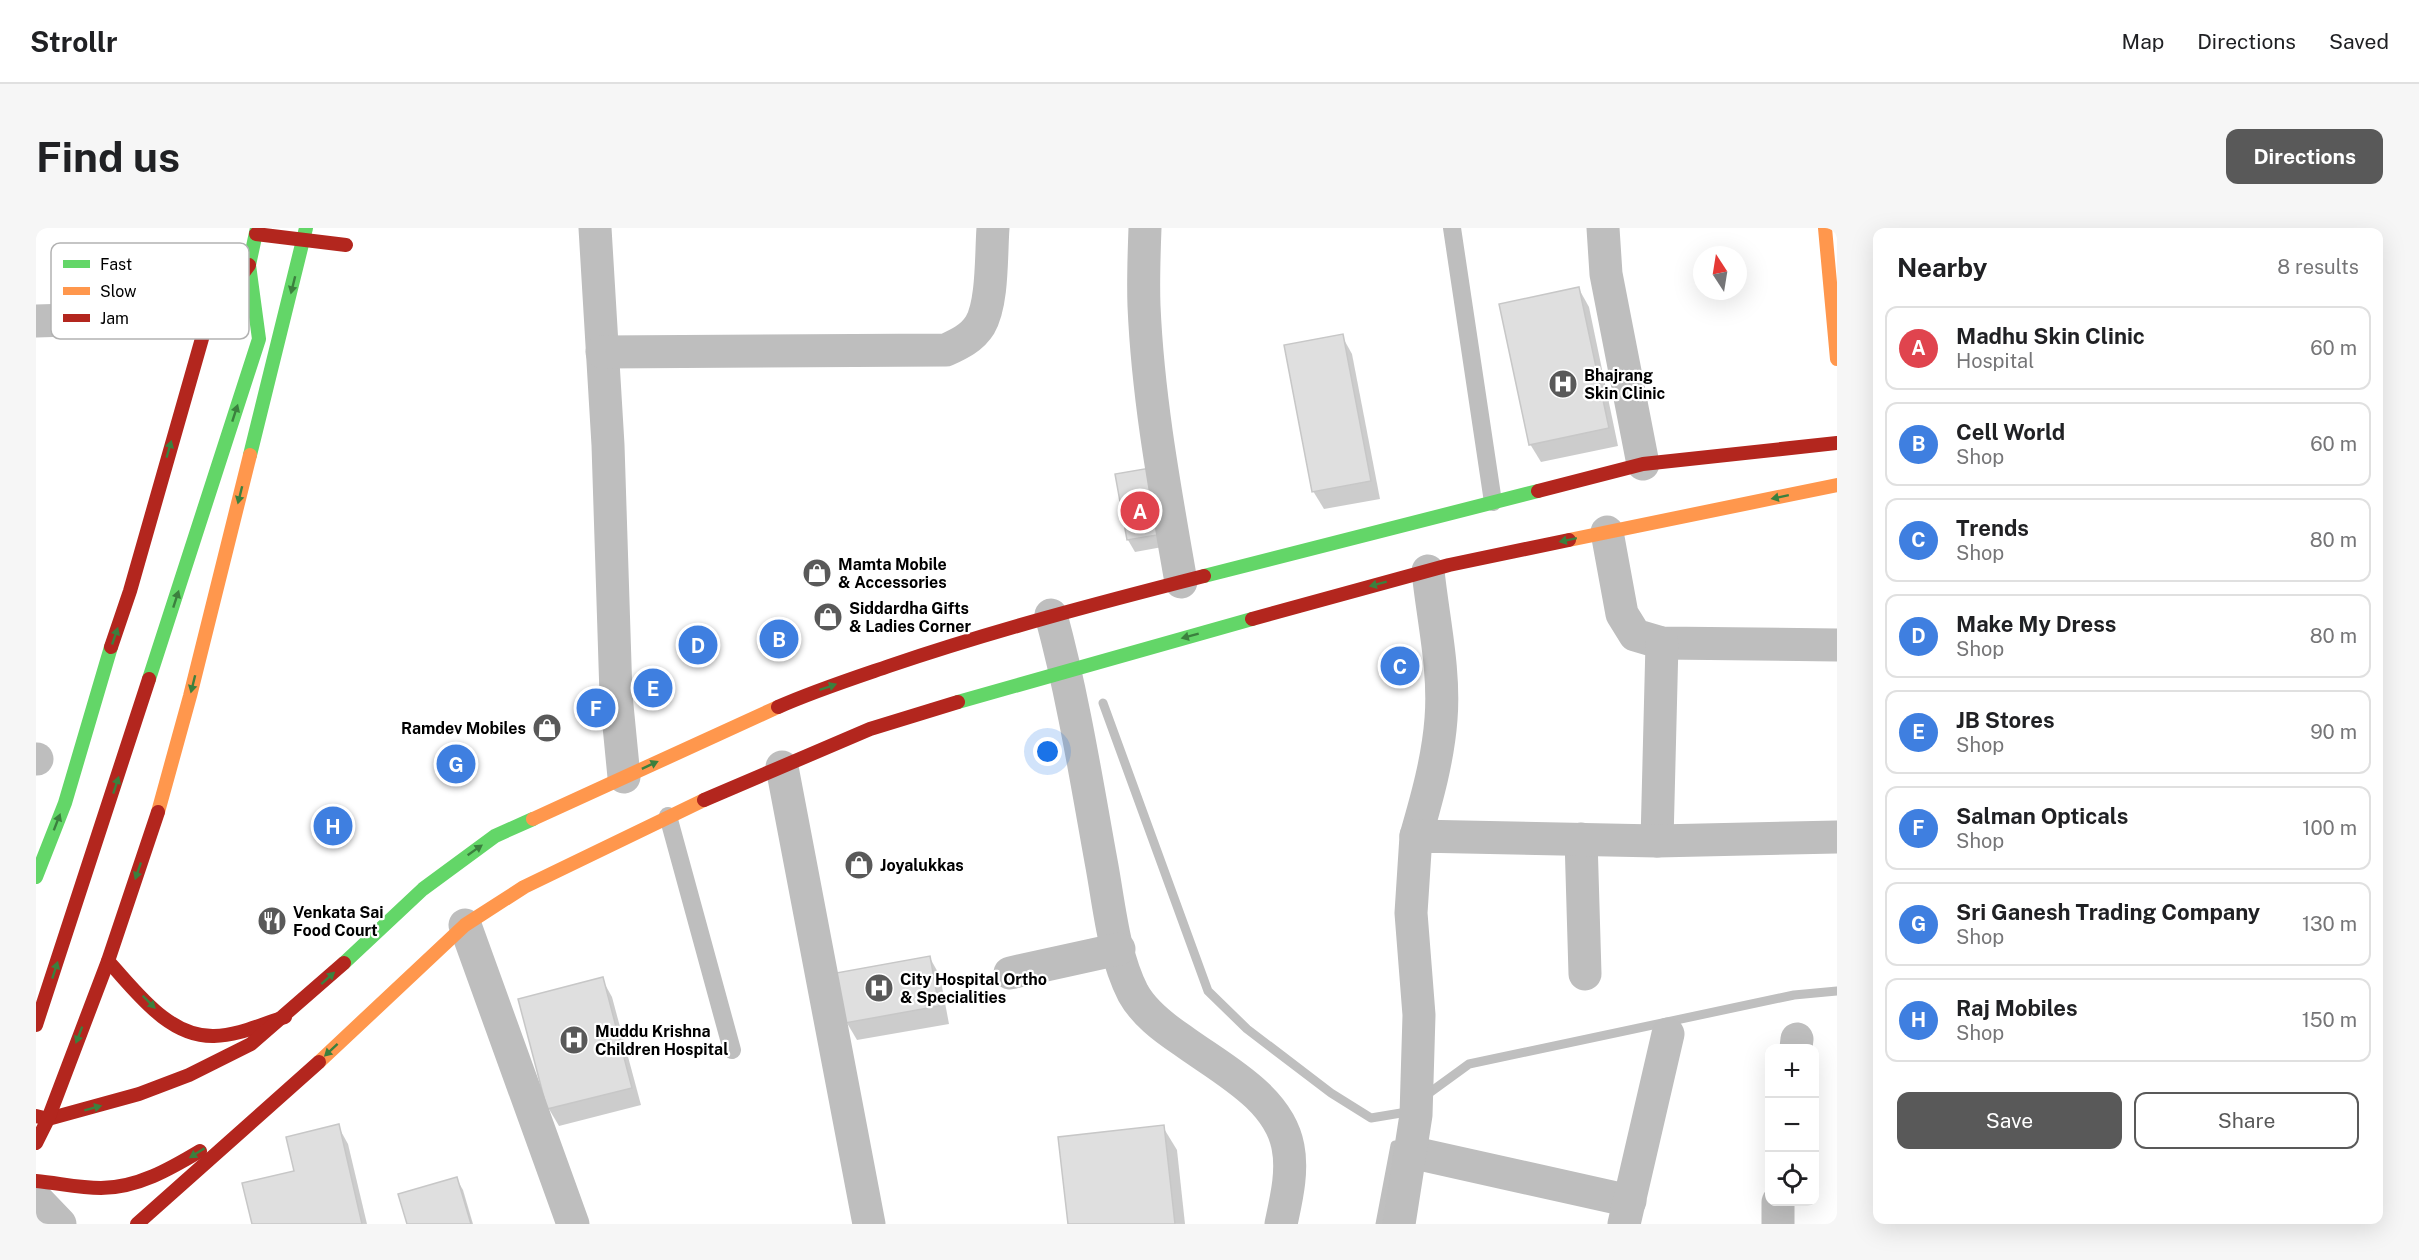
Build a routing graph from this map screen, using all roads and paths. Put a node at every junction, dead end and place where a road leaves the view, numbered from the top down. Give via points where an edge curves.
1 (595, 228) edge
2 (993, 228) edge
3 (1145, 228) edge
4 (1452, 228) edge
5 (1603, 228) edge
6 (1825, 228) edge
7 (256, 231) edge
8 (305, 234) edge
9 (346, 245) dead end
10 (249, 265) joint
11 (36, 321) edge
12 (51, 321) edge
13 (202, 339) edge
14 (602, 352) junction
15 (1837, 359) edge
16 (1837, 443) edge
17 (1643, 464) junction
18 (1837, 485) edge
19 (1493, 502) junction
20 (1607, 532) junction
21 (1428, 571) junction
22 (1181, 582) junction
23 (1051, 615) junction
24 (1662, 643) junction
25 (1837, 645) edge
26 (1066, 670) junction
27 (782, 767) junction
28 (624, 777) junction
29 (668, 816) junction
30 (1416, 836) junction
31 (1837, 837) edge
32 (1581, 839) junction
33 (1656, 841) junction
34 (36, 877) edge
35 (465, 925) junction
36 (1119, 949) junction
37 (108, 961) junction
38 (1010, 973) dead end
39 (1585, 974) dead end
40 (285, 1017) junction
41 (36, 1025) edge
42 (1668, 1034) dead end
43 (732, 1050) dead end
44 (42, 1117) edge
45 (248, 1124) junction
46 (36, 1143) edge
47 (1410, 1152) junction
48 (36, 1181) edge
49 (36, 1199) edge
50 (1778, 1206) edge
51 (1627, 1213) edge
52 (60, 1224) edge
53 (137, 1224) edge
54 (573, 1224) edge
55 (869, 1224) edge
56 (1281, 1224) edge
57 (1400, 1224) edge
58 (1778, 1224) edge

1 - 14 street
2 - 14 street via 987,302 980,325 966,341 946,350
3 - 22 street via 1144,305 1149,375
4 - 19 lane
5 - 17 street via 1606,274
6 - 15 main road
7 - 8 main road
7 - 10 main road
8 - 9 main road
8 -> 37 main road via 159,809
41 -> 10 main road via 259,339
11 - 12 street
34 -> 13 main road via 64,803 130,591
14 - 28 street via 616,695
16 - 17 main road
17 - 19 main road
18 -> 20 main road
19 - 22 main road
20 -> 21 main road
20 - 24 street via 1622,614 1635,634
21 -> 26 main road
21 - 30 street via 1442,717 1429,792
22 - 23 main road
23 - 26 street
28 -> 23 main road via 802,696
24 - 25 street
24 - 33 street
26 - 27 main road via 870,729
26 - 36 street
27 - 29 main road
27 - 55 street
40 -> 28 main road via 423,889 460,860 495,836
29 - 35 main road via 524,886
29 - 43 lane
30 - 32 street
30 - 47 street via 1411,913 1419,1015 1416,1115
31 - 33 street
32 - 33 street
32 - 39 street
35 -> 45 main road
35 - 54 street
36 - 38 street
36 - 56 street via 1134,994 1157,1022 1241,1083 1282,1126 1289,1149
37 -> 40 main road via 183,1031 213,1036
37 -> 44 main road
44 -> 40 main road via 139,1094 189,1075 251,1044
42 - 51 street
44 - 46 main road
45 -> 48 main road via 142,1182 87,1188
45 - 53 main road
47 - 51 street
47 - 57 street
49 - 52 street
50 - 58 street

